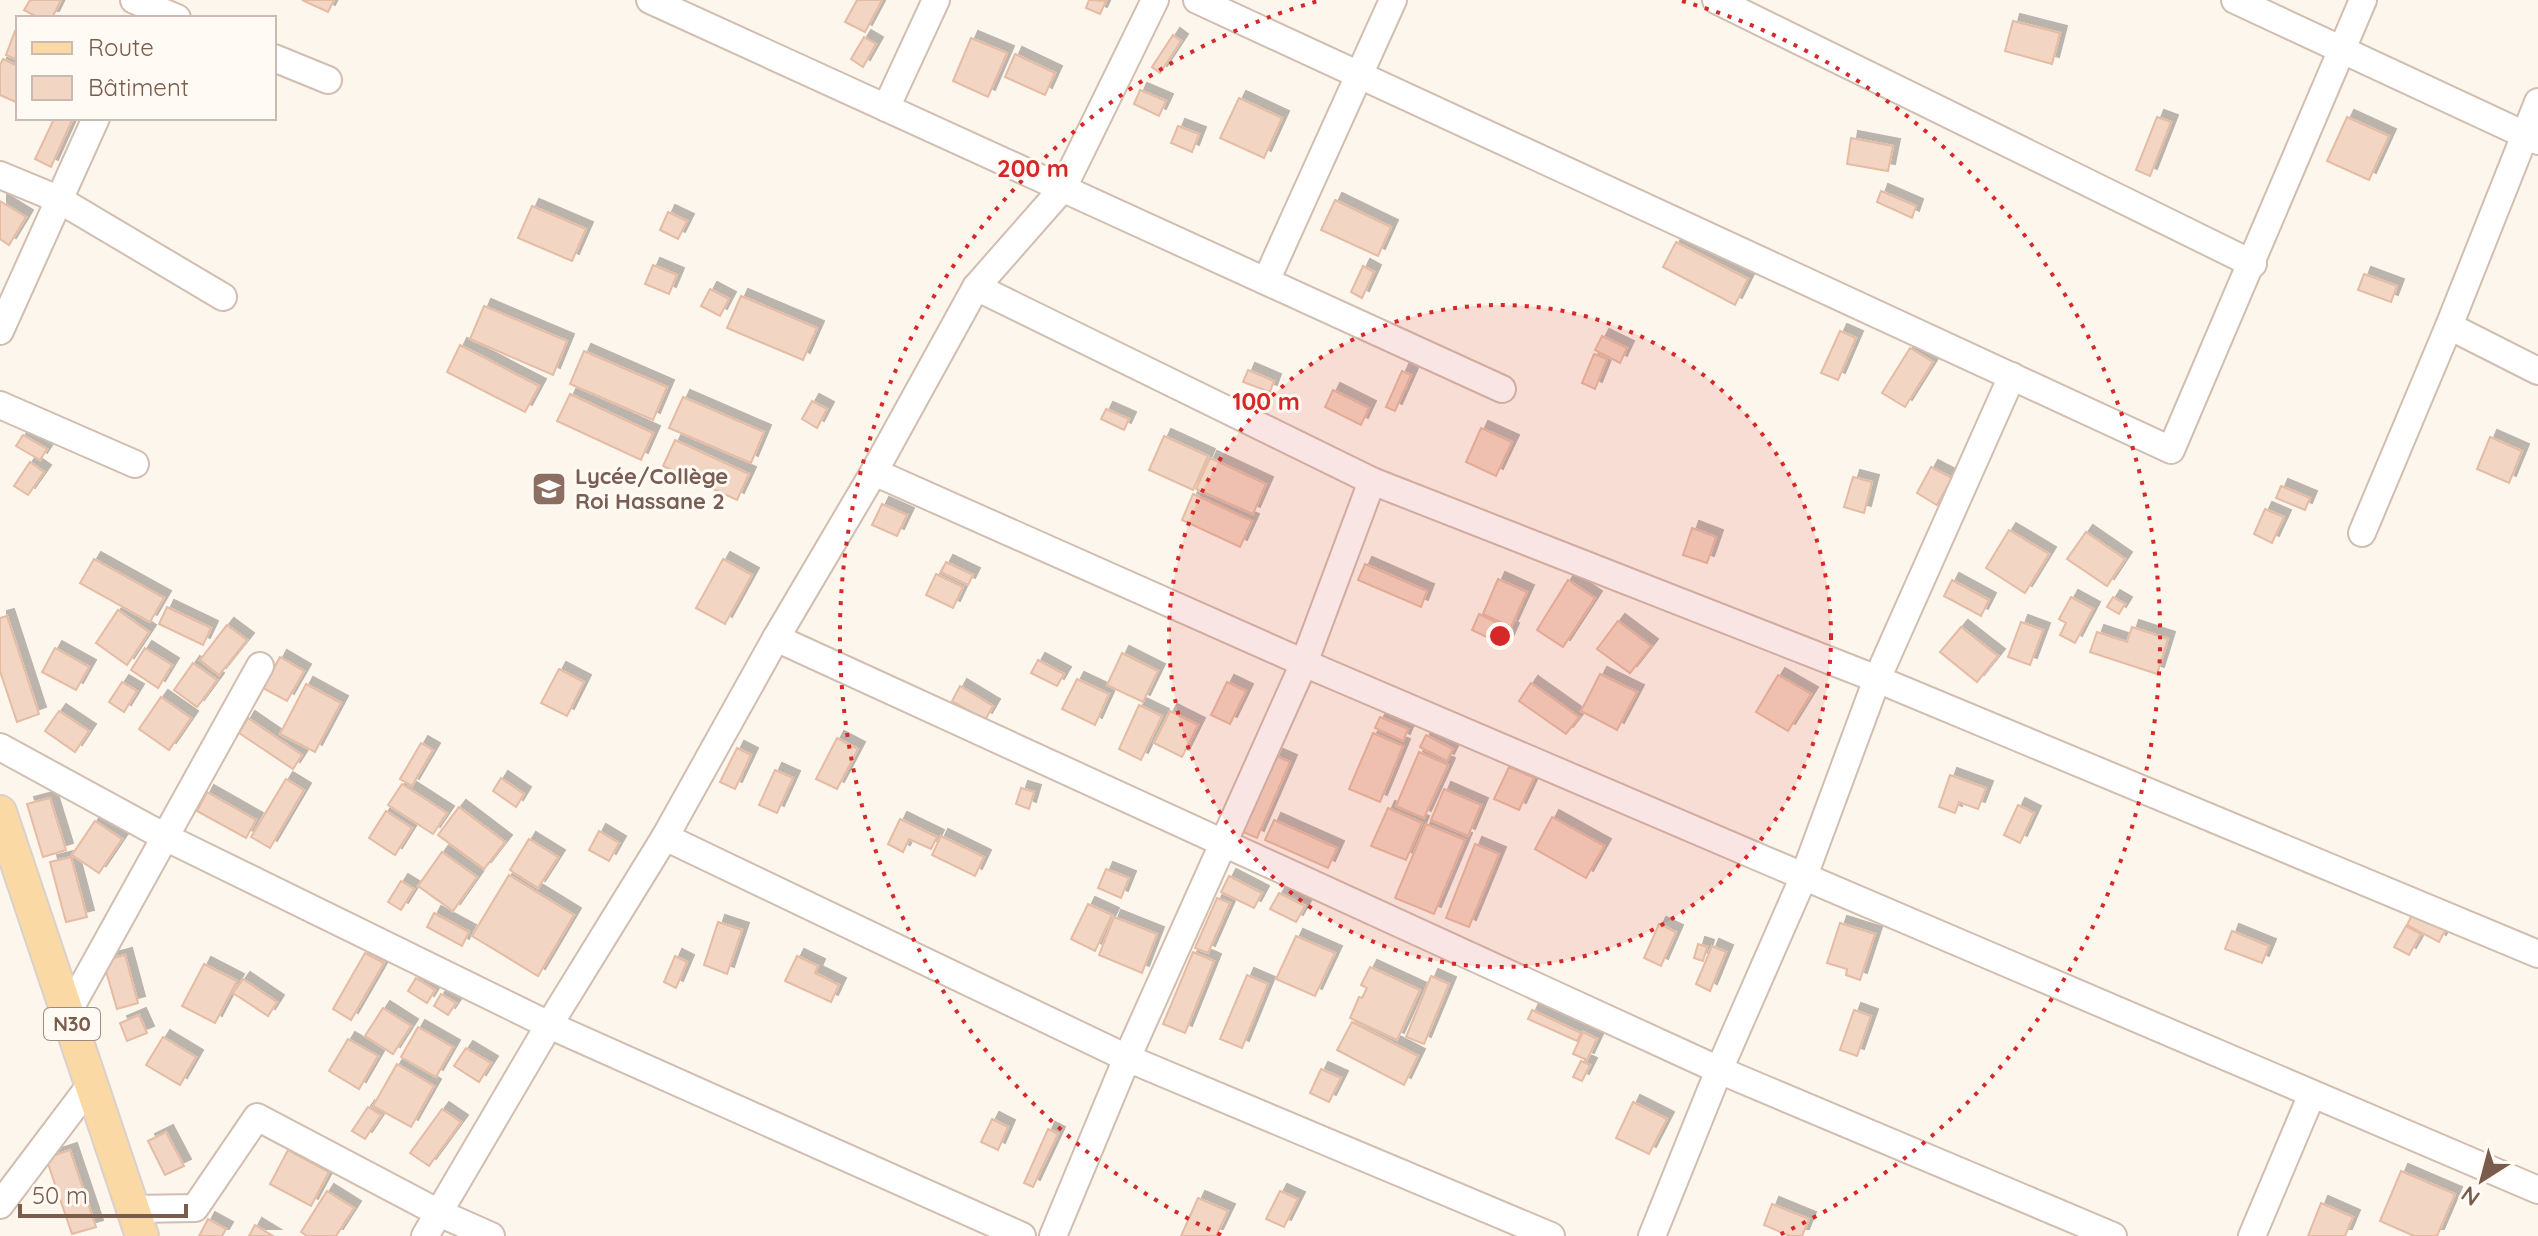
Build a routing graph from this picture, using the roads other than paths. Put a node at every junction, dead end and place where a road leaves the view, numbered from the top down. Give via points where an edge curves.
1 (650, 0) edge
2 (936, 0) edge
3 (1155, 0) edge
4 (1197, 0) edge
5 (1393, 0) edge
6 (1716, 0) edge
7 (2235, 0) edge
8 (2363, 0) edge
9 (144, 6) edge
10 (172, 16) edge
11 (2342, 50) junction
12 (276, 59) edge
13 (1358, 74) junction
14 (328, 80) dead end
15 (2538, 102) edge
16 (886, 108) junction
17 (95, 120) edge
18 (2531, 138) edge
19 (0, 175) edge
20 (1063, 188) junction
21 (58, 199) junction
22 (2253, 264) junction
23 (1266, 281) junction
24 (976, 287) junction
25 (223, 297) dead end
26 (2449, 326) junction
27 (0, 331) edge
28 (2538, 371) edge
29 (2012, 376) junction
30 (1502, 389) dead end
31 (0, 405) edge
32 (135, 464) dead end
33 (874, 472) junction
34 (1372, 481) junction
35 (2362, 533) dead end
36 (776, 638) junction
37 (1304, 663) junction
38 (260, 666) dead end
39 (1877, 679) junction
40 (0, 747) edge
41 (0, 812) edge
42 (165, 837) junction
43 (665, 837) junction
44 (1223, 843) junction
45 (1804, 876) junction
46 (2538, 954) edge
47 (68, 1012) junction
48 (549, 1025) junction
49 (1127, 1058) junction
50 (1719, 1070) junction
51 (92, 1083) junction
52 (2312, 1094) junction
53 (2538, 1190) edge
54 (0, 1205) edge
55 (439, 1213) junction
56 (138, 1222) edge
57 (425, 1236) edge
58 (491, 1236) edge
59 (1022, 1236) edge
60 (1053, 1236) edge
61 (1551, 1236) edge
62 (1652, 1236) edge
63 (2113, 1236) edge
64 (2252, 1236) edge

1 - 16 street
2 - 16 street
3 - 20 street
4 - 13 street
5 - 13 street
6 - 22 street
7 - 11 street
8 - 11 street
9 - 10 street
11 - 18 street
11 - 22 street
12 - 14 street
13 - 23 street
13 - 29 street
15 - 18 street
16 - 20 street
17 - 21 street
18 - 26 street
19 - 21 street
20 - 23 street
20 - 24 street
21 - 25 street
21 - 27 street
22 - 29 street via 2171,450
23 - 30 street
24 - 33 street
24 - 34 street
26 - 28 street
26 - 35 street
29 - 39 street
31 - 32 street
33 - 36 street
33 - 37 street
34 - 37 street
34 - 39 street
36 - 43 street
36 - 44 street
37 - 44 street
37 - 45 street
38 - 42 street
39 - 45 street
39 - 46 street
40 - 42 street
41 - 47 main road, N30
42 - 47 street
42 - 48 street
43 - 48 street
43 - 49 street
44 - 49 street
44 - 50 street
45 - 50 street
45 - 52 street
47 - 51 main road, N30
48 - 55 street
48 - 59 street
49 - 60 street
49 - 61 street
50 - 62 street
50 - 63 street
51 - 54 street
51 - 56 main road, N30
52 - 53 street
52 - 64 street
55 - 56 street via 257,1117 195,1208
55 - 57 street
55 - 58 street

